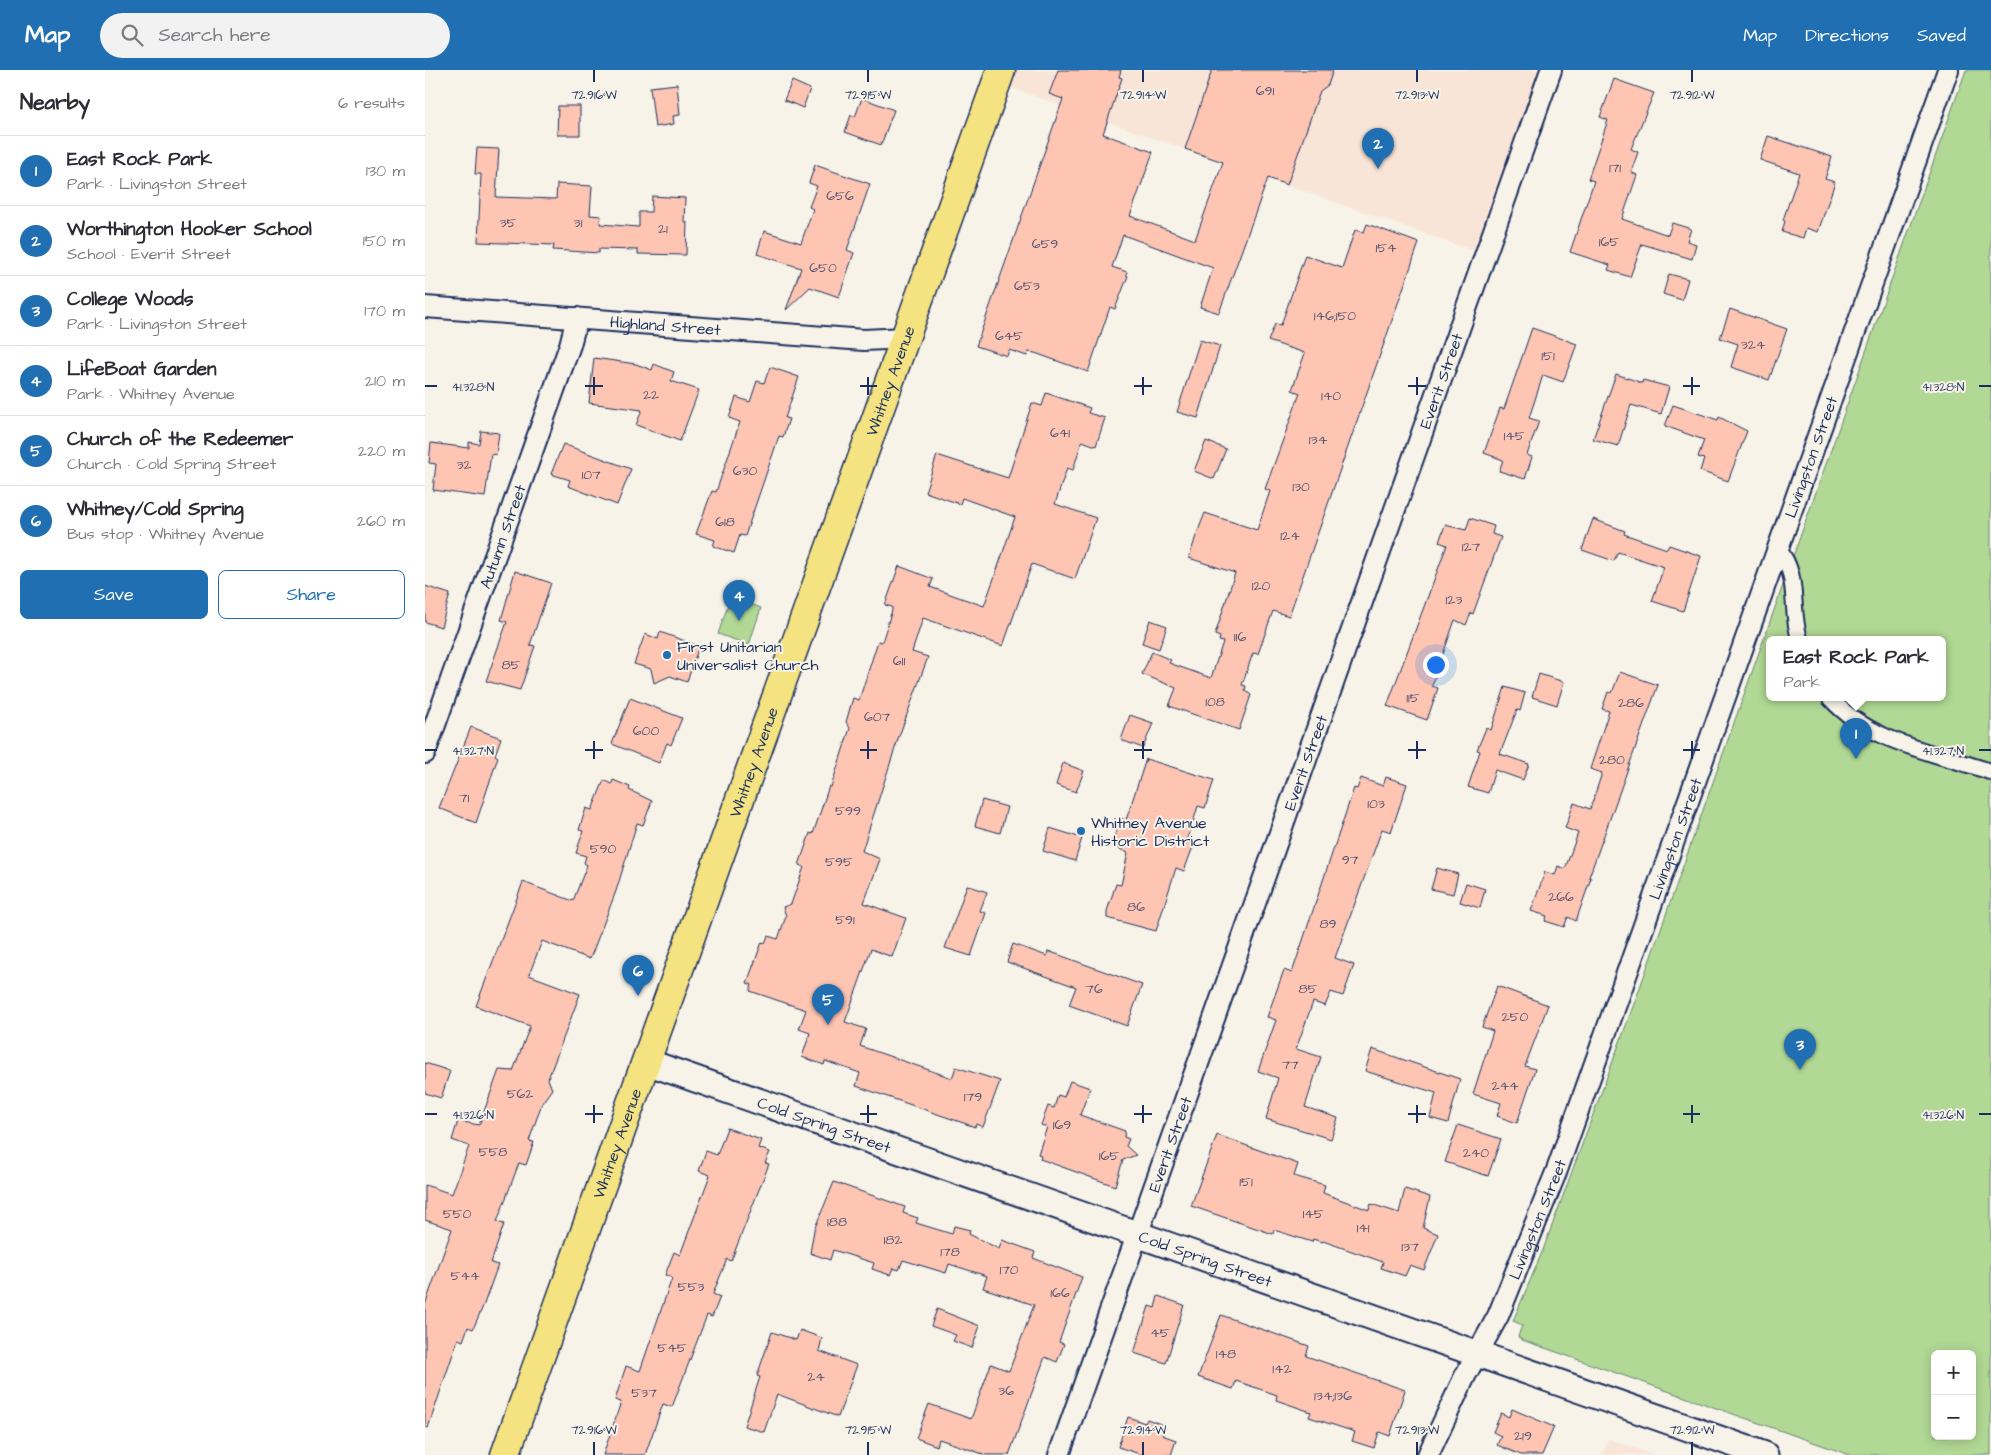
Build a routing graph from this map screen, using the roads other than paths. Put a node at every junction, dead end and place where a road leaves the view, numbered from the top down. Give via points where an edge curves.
1 (1001, 70) edge
2 (1551, 70) edge
3 (1948, 70) edge
4 (425, 307) edge
5 (577, 318) junction
6 (906, 338) junction
7 (1778, 549) junction
8 (1799, 636) edge
9 (1833, 701) edge
10 (425, 753) edge
11 (1991, 772) edge
12 (647, 1062) junction
13 (1138, 1234) junction
14 (1477, 1354) junction
15 (505, 1455) edge
16 (1059, 1455) edge
17 (1428, 1455) edge
18 (1765, 1455) edge

1 - 6 main road, Whitney Avenue
2 - 13 street, Everit Street
3 - 7 street, Livingston Street
4 - 5 street, Highland Street
5 - 6 street, Highland Street via 864,340
5 - 10 street, Autumn Street
6 - 12 main road, Whitney Avenue
7 - 8 street via 1788,563 1794,581
7 - 14 street, Livingston Street via 1557,1170 1498,1316
9 - 11 street via 1856,721 1880,735
12 - 13 street, Cold Spring Street
12 - 15 main road, Whitney Avenue
13 - 14 street, Cold Spring Street
13 - 16 street, Everit Street
14 - 17 street, Livingston Street
14 - 18 street, Cold Spring Street

